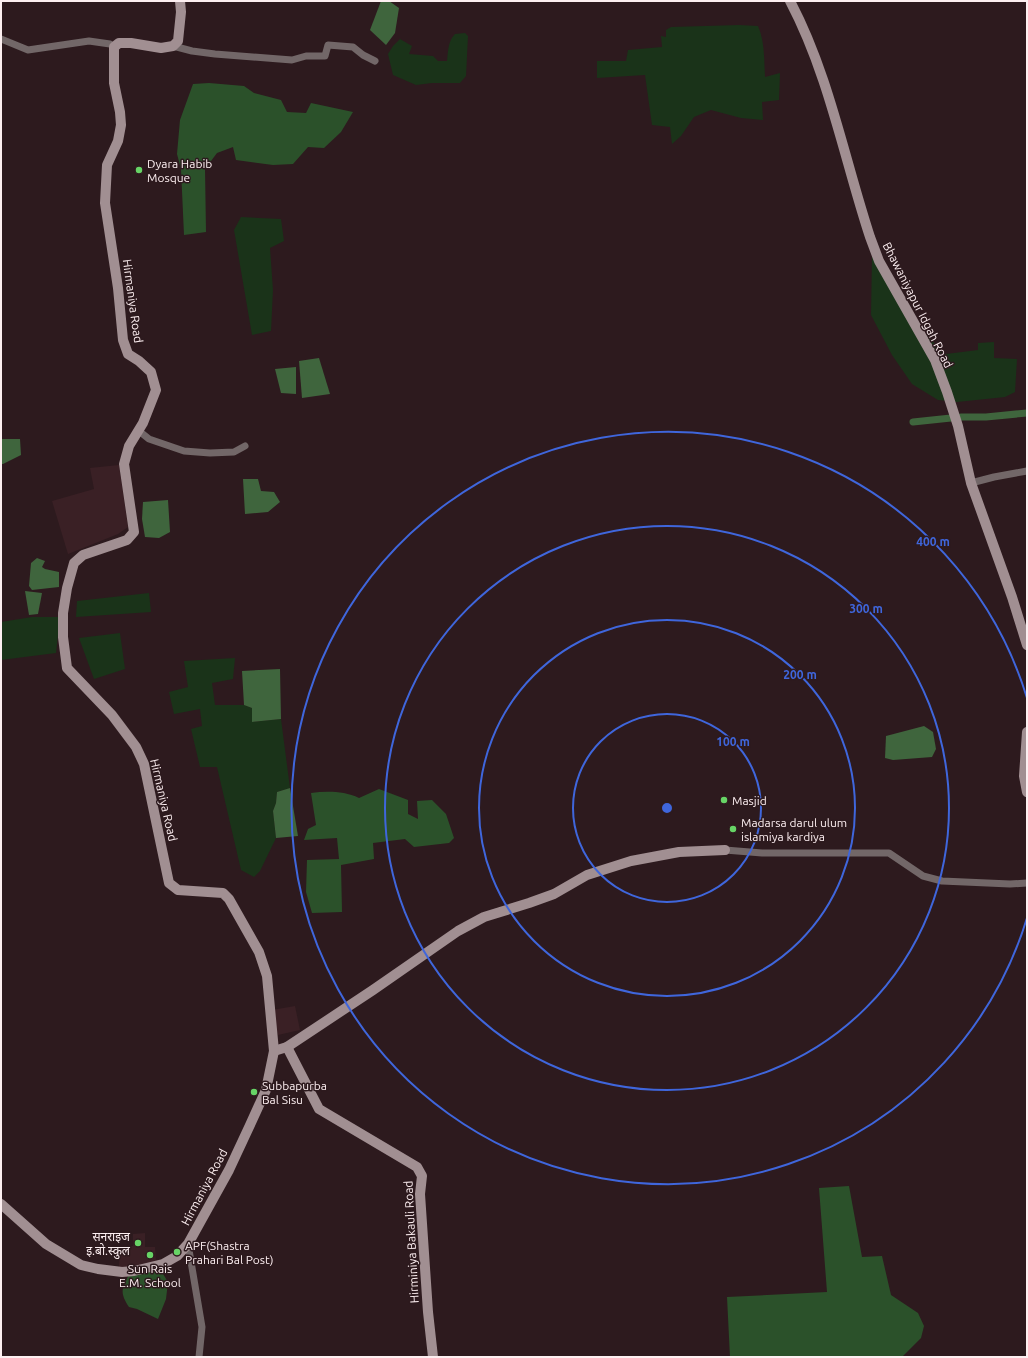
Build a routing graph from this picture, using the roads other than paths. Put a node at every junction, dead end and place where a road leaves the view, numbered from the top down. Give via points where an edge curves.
1 (180, 1) edge
2 (790, 1) edge
3 (1, 39) edge
4 (173, 46) junction
5 (114, 47) junction
6 (375, 61) dead end
7 (139, 431) junction
8 (245, 446) dead end
9 (1027, 472) edge
10 (972, 483) junction
11 (1027, 645) edge
12 (1027, 732) edge
13 (1027, 792) edge
14 (725, 850) joint
15 (1027, 883) edge
16 (287, 1047) junction
17 (274, 1051) junction
18 (1, 1204) edge
19 (188, 1244) junction
20 (199, 1357) edge
21 (433, 1357) edge

1 - 4 street via 178,42
2 - 10 street, Bhawaniyapur Idgah Road via 819,67 879,261 935,360 958,426
3 - 5 street via 28,50 88,41 110,44
4 - 5 street via 161,48 119,43
4 - 6 street via 210,54 292,60 306,56 325,56 328,45 353,47
5 - 7 street, Hirmaniya Road via 114,83 121,125 118,141 107,165 105,203 123,340 128,354 150,372 156,390
7 - 8 street via 149,439 184,451 234,452
7 - 17 street, Hirmaniya Road via 129,446 124,464 134,532 127,540 83,555 74,563 63,613 67,668 112,715 136,747 144,764 169,883 178,890 223,893 259,952 267,976
9 - 10 street
10 - 11 street, Bhawaniyapur Idgah Road
12 - 13 street via 1024,776
14 - 15 street via 762,853 889,853 924,876 942,881
14 - 16 street via 679,852 631,861 588,875 554,894 484,917 458,931
16 - 17 street
16 - 21 street, Hirminiya Bakauli Road via 319,1109 417,1167 422,1176 420,1194
17 - 19 street, Hirmaniya Road via 266,1090 229,1170
18 - 19 street, Hirmaniya Road via 46,1244 81,1265 98,1269 122,1272 163,1264 177,1256
19 - 20 street via 202,1327

